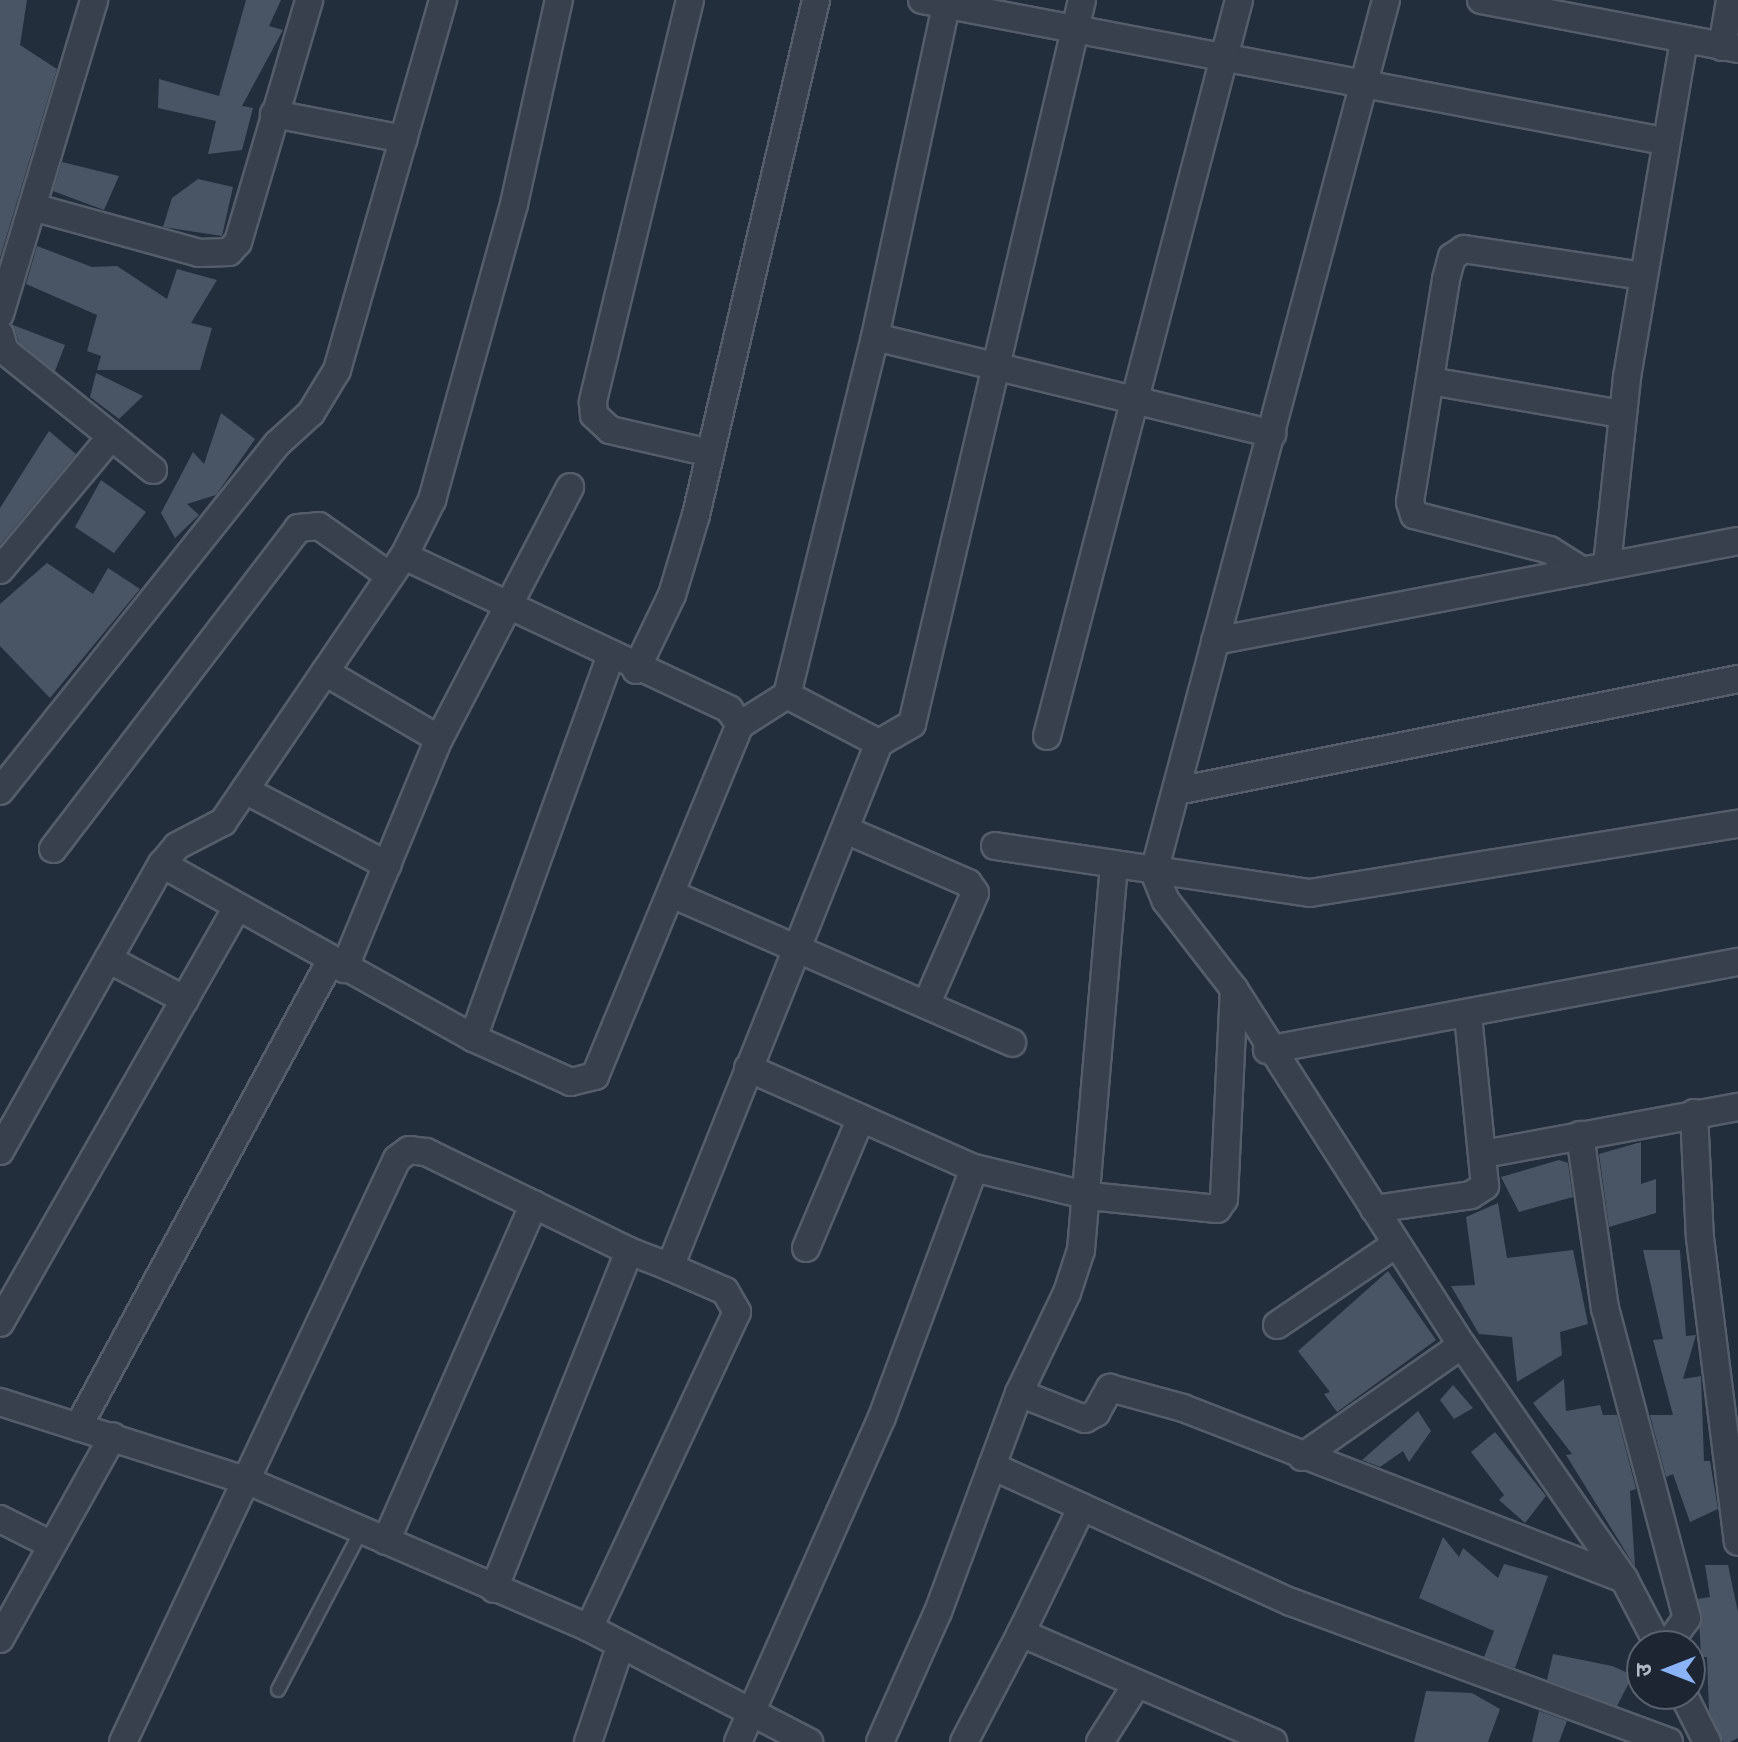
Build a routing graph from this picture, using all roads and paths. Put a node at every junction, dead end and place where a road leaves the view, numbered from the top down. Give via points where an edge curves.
1 (94, 0) edge
2 (309, 0) edge
3 (443, 0) edge
4 (559, 0) edge
5 (690, 0) edge
6 (816, 0) edge
7 (1082, 0) edge
8 (1239, 0) edge
9 (1386, 0) edge
10 (1481, 0) edge
11 (1730, 0) edge
12 (938, 1) edge
13 (1588, 10) edge
14 (1076, 28) junction
15 (1684, 40) junction
16 (1730, 48) edge
17 (1224, 54) junction
18 (1366, 81) junction
19 (274, 114) junction
20 (404, 139) junction
21 (1664, 141) junction
22 (36, 208) junction
23 (1642, 276) junction
24 (0, 314) edge
25 (0, 334) edge
26 (875, 337) junction
27 (997, 365) junction
28 (1430, 381) junction
29 (1133, 399) junction
30 (1622, 414) junction
31 (1272, 434) junction
32 (111, 437) junction
33 (710, 453) junction
34 (153, 470) dead end
35 (570, 487) dead end
36 (1738, 541) edge
37 (397, 566) junction
38 (1595, 568) junction
39 (0, 570) edge
40 (504, 608) junction
41 (1215, 641) junction
42 (610, 658) junction
43 (636, 670) junction
44 (325, 672) junction
45 (1738, 679) edge
46 (787, 695) junction
47 (740, 725) junction
48 (1047, 736) dead end
49 (439, 739) junction
50 (879, 743) junction
51 (245, 790) junction
52 (0, 791) edge
53 (1177, 791) junction
54 (1738, 824) edge
55 (846, 830) junction
56 (995, 846) dead end
57 (53, 849) dead end
58 (162, 864) junction
59 (1114, 864) junction
60 (387, 865) junction
61 (1154, 872) junction
62 (674, 895) junction
63 (237, 908) junction
64 (798, 948) junction
65 (108, 959) junction
66 (1738, 962) edge
67 (337, 966) junction
68 (1234, 989) junction
69 (185, 1000) junction
70 (926, 1005) junction
71 (1468, 1015) junction
72 (473, 1038) junction
73 (1012, 1043) dead end
74 (1267, 1050) junction
75 (748, 1068) junction
76 (1738, 1107) edge
77 (1694, 1113) junction
78 (861, 1118) junction
79 (1580, 1135) junction
80 (0, 1151) edge
81 (1484, 1154) junction
82 (974, 1168) junction
83 (1089, 1196) junction
84 (534, 1204) junction
85 (1374, 1209) junction
86 (1396, 1244) junction
87 (806, 1248) dead end
88 (629, 1251) junction
89 (670, 1267) junction
90 (0, 1323) edge
91 (1277, 1325) dead end
92 (1462, 1345) junction
93 (1019, 1393) junction
94 (0, 1402) edge
95 (78, 1427) junction
96 (113, 1436) junction
97 (1302, 1457) junction
98 (992, 1466) junction
99 (248, 1481) junction
100 (1082, 1507) junction
101 (0, 1519) edge
102 (361, 1531) junction
103 (386, 1541) junction
104 (1738, 1542) edge
105 (50, 1544) junction
106 (1624, 1579) junction
107 (494, 1589) junction
108 (589, 1628) junction
109 (1651, 1630) edge
110 (1678, 1630) edge
111 (1021, 1633) junction
112 (0, 1639) edge
113 (620, 1647) junction
114 (1137, 1684) junction
115 (278, 1690) dead end
116 (1691, 1710) edge
117 (748, 1713) junction
118 (1102, 1741) edge
119 (123, 1742) edge
120 (588, 1742) edge
121 (738, 1742) edge
122 (809, 1742) edge
123 (880, 1742) edge
124 (964, 1742) edge
125 (1273, 1742) edge
126 (1669, 1742) edge
127 (1707, 1742) edge

1 - 22 street
2 - 19 street
3 - 20 street
4 - 37 street via 454,435 432,500
5 - 33 street via 593,402 594,415 610,430
6 - 33 street
7 - 14 street
8 - 17 street
9 - 18 street
10 - 13 street
11 - 16 street
12 - 14 street
12 - 26 street
13 - 15 street
14 - 17 street
14 - 27 street
15 - 16 street
15 - 21 street
17 - 18 street
17 - 29 street
18 - 21 street
18 - 31 street
19 - 20 street
19 - 22 street via 238,242 229,252 199,253
20 - 52 street via 337,370 311,413 277,444
21 - 23 street
22 - 24 street
23 - 28 street via 1457,251 1446,279
23 - 30 street
25 - 32 street via 5,351
26 - 27 street
26 - 46 street
27 - 29 street
27 - 50 street via 912,724
28 - 30 street
28 - 38 street via 1410,502 1414,515 1550,550
29 - 31 street
29 - 48 street
30 - 38 street
31 - 41 street
32 - 34 street
32 - 39 street
33 - 43 street via 672,595
35 - 40 street
36 - 38 street
37 - 40 street
37 - 44 street
37 - 57 street via 319,526 298,528
38 - 41 street
40 - 42 street
40 - 49 street
41 - 53 street
42 - 43 street
42 - 72 street
43 - 47 street via 729,709
44 - 49 street
44 - 51 street
45 - 53 street
46 - 47 street
46 - 50 street
47 - 62 street
49 - 60 street
50 - 55 street
51 - 58 street via 223,822 177,846
51 - 60 street
53 - 61 street
54 - 61 street via 1335,892
55 - 64 street
55 - 70 street via 968,883 975,893
56 - 59 street
58 - 63 street
58 - 65 street
59 - 61 street
59 - 83 street
60 - 67 street
61 - 68 street via 1166,901
62 - 64 street
62 - 72 street via 595,1076 571,1082
63 - 67 street
63 - 69 street
64 - 70 street
64 - 75 street
65 - 69 street
65 - 80 street
66 - 71 street
67 - 72 street
67 - 95 street
68 - 74 street
68 - 83 street via 1224,1199 1203,1212
69 - 90 street
70 - 73 street
71 - 74 street
71 - 81 street
74 - 85 street
75 - 78 street
75 - 89 street
76 - 77 street
77 - 79 street
77 - 104 street via 1700,1238
78 - 82 street
78 - 87 street
79 - 81 street
79 - 110 street via 1605,1308 1687,1618
81 - 85 street via 1485,1186 1471,1195
82 - 83 street
82 - 117 street via 882,1417
83 - 93 street via 1067,1293
84 - 88 street
84 - 99 street via 426,1152 409,1150 397,1159
84 - 103 street
85 - 86 street
86 - 91 street
86 - 92 street
88 - 89 street
88 - 107 street
89 - 108 street via 725,1291 737,1312
92 - 97 street
92 - 106 street
93 - 97 street via 1085,1419 1096,1413 1103,1393 1119,1388
93 - 98 street
94 - 95 street
95 - 96 street
96 - 99 street
96 - 105 street
97 - 106 street
98 - 100 street
98 - 123 street via 938,1612
99 - 102 street
99 - 119 street
100 - 111 street
100 - 126 street via 1304,1607
101 - 105 street
102 - 103 street
102 - 115 lane
103 - 107 street
105 - 112 street
106 - 109 street
107 - 108 street
108 - 113 street
111 - 114 street
111 - 124 street
113 - 117 street
113 - 120 street
114 - 118 street
114 - 125 street
116 - 127 street
117 - 121 street
117 - 122 street

